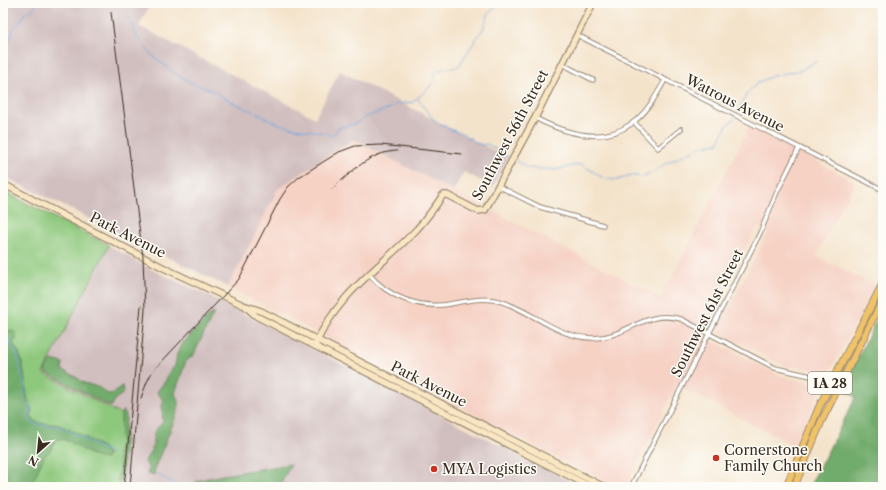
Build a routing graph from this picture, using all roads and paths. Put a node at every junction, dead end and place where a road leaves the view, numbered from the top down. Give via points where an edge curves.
1 (593, 3) edge
2 (577, 34) junction
3 (562, 64) junction
4 (593, 80) dead end
5 (665, 80) junction
6 (535, 118) junction
7 (634, 122) junction
8 (681, 129) dead end
9 (799, 148) junction
10 (3, 184) edge
11 (498, 186) junction
12 (883, 190) edge
13 (603, 225) dead end
14 (368, 274) junction
15 (883, 283) edge
16 (883, 299) edge
17 (708, 334) junction
18 (316, 342) junction
19 (830, 385) junction
20 (837, 389) junction
21 (591, 487) edge
22 (604, 487) edge
23 (630, 487) edge
24 (786, 487) edge
25 (794, 487) edge

1 - 2 main road, Southwest 56th Street
2 - 3 main road, Southwest 56th Street
2 - 5 street, Watrous Avenue
3 - 4 street
3 - 6 main road, Southwest 56th Street
5 - 7 street via 654,101
5 - 9 street, Watrous Avenue
6 - 7 street via 572,133 604,136
6 - 11 main road, Southwest 56th Street
7 - 8 street via 658,148
9 - 12 street, Watrous Avenue
9 - 17 street, Southwest 61st Street
10 - 18 main road, Park Avenue via 150,261 261,311
11 - 13 street via 540,207
11 - 14 main road, Southwest 56th Street via 482,211 443,195 417,229
14 - 17 street via 386,290 411,302 435,305 479,299 498,301 580,337 609,336 649,318 662,316 681,319
14 - 18 main road, Southwest 56th Street via 341,302 326,322
15 - 19 main road, IA 28
16 - 20 main road, IA 28
17 - 19 street via 775,368 805,374
17 - 23 street, Southwest 61st Street
18 - 21 main road, Park Avenue
18 - 22 main road, Park Avenue
19 - 20 street
19 - 24 main road, IA 28
20 - 25 main road, IA 28

